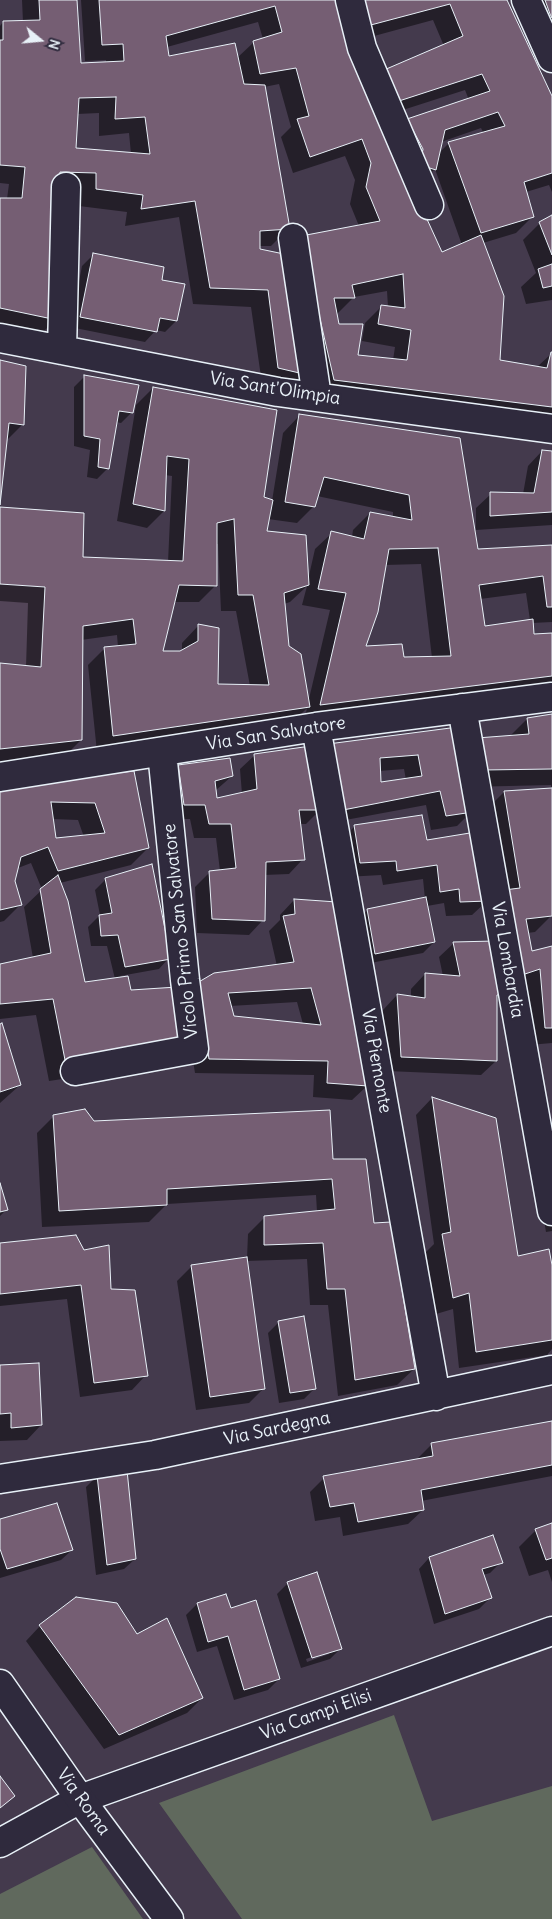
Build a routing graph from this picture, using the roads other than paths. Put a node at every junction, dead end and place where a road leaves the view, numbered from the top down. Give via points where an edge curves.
1 (350, 0) edge
2 (526, 0) edge
3 (552, 58) edge
4 (66, 187) dead end
5 (429, 205) dead end
6 (292, 238) dead end
7 (0, 338) edge
8 (62, 350) junction
9 (317, 397) junction
10 (552, 429) edge
11 (552, 697) edge
12 (462, 708) junction
13 (316, 727) junction
14 (162, 752) junction
15 (0, 778) edge
16 (75, 1071) dead end
17 (552, 1211) edge
18 (552, 1370) edge
19 (436, 1396) junction
20 (0, 1479) edge
21 (552, 1631) edge
22 (0, 1684) edge
23 (80, 1799) junction
24 (0, 1842) edge
25 (169, 1919) edge

1 - 5 street via 362,48
2 - 3 street
4 - 8 street
6 - 9 street
7 - 8 street, Via Sant'Olimpia
8 - 9 street, Via Sant'Olimpia
9 - 10 street, Via Sant'Olimpia
11 - 12 street, Via San Salvatore
12 - 13 street, Via San Salvatore
12 - 17 street, Via Lombardia
13 - 14 street, Via San Salvatore
13 - 19 street, Via Piemonte
14 - 15 street, Via San Salvatore
14 - 16 street, Vicolo Primo San Salvatore via 194,1050
18 - 19 street, Via Sardegna
19 - 20 street, Via Sardegna via 126,1460
21 - 23 street, Via Campi Elisi
22 - 23 street, Via Roma
23 - 24 street, Via Campi Elisi
23 - 25 street, Via Roma

